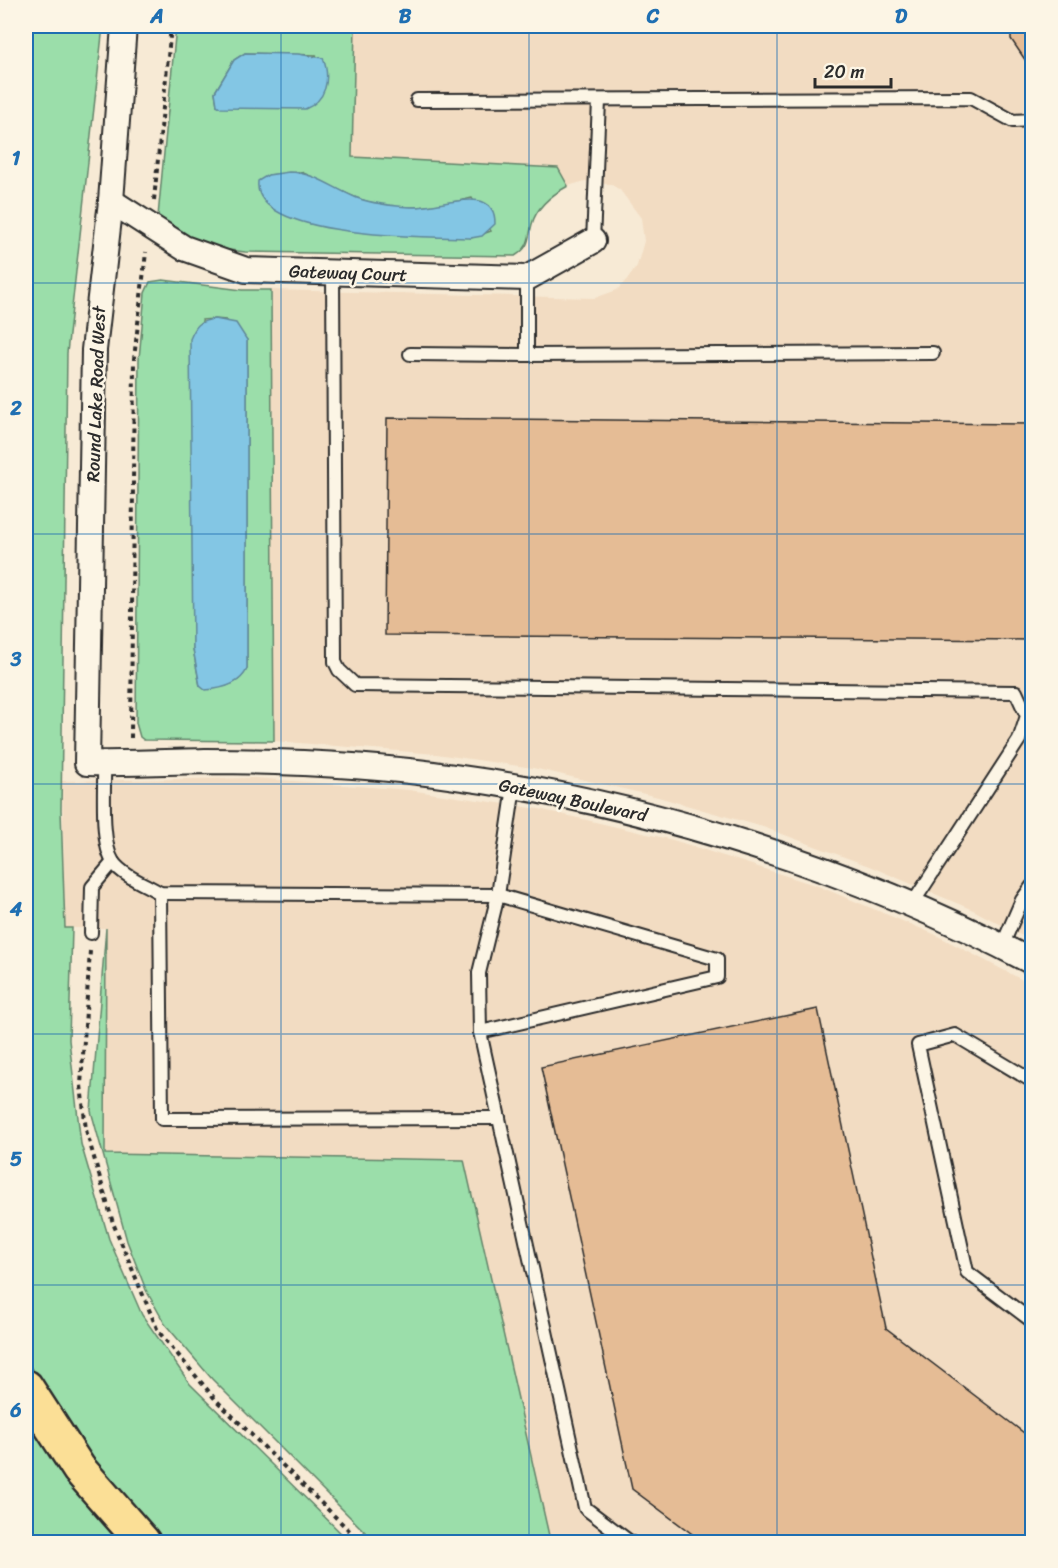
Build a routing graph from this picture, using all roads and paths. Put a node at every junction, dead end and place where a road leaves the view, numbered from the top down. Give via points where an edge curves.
1 (124, 26) edge
2 (171, 26) edge
3 (417, 100) dead end
4 (599, 101) junction
5 (1032, 120) edge
6 (111, 201) junction
7 (150, 226) junction
8 (593, 242) joint
9 (333, 273) junction
10 (526, 278) junction
11 (933, 353) dead end
12 (410, 354) dead end
13 (527, 355) junction
14 (96, 763) junction
15 (130, 763) junction
16 (514, 787) junction
17 (113, 862) junction
18 (1032, 886) edge
19 (160, 893) junction
20 (498, 895) junction
21 (911, 906) junction
22 (91, 933) joint
23 (1002, 946) junction
24 (1032, 962) edge
25 (480, 1032) junction
26 (1032, 1081) edge
27 (499, 1118) junction
28 (1032, 1321) edge
29 (26, 1387) edge
30 (142, 1542) edge
31 (361, 1542) edge
32 (630, 1542) edge

1 - 6 street, Round Lake Road West
2 - 7 path
3 - 4 lane
4 - 5 lane via 971,98 1013,120
4 - 8 lane
6 - 7 street, Gateway Court
6 - 14 street, Round Lake Road West via 94,350
7 - 9 street, Gateway Court via 184,248 246,270
7 - 15 path via 134,359
8 - 10 street, Gateway Court
9 - 10 street, Gateway Court
9 - 21 lane via 335,662 339,670 355,685 1016,692 1027,716 1019,740
10 - 13 lane
11 - 13 lane
12 - 13 lane
14 - 15 street, Gateway Boulevard
14 - 17 lane via 106,846
15 - 16 street, Gateway Boulevard via 299,764 454,776
16 - 20 lane
16 - 21 street, Gateway Boulevard via 641,813 718,836
17 - 19 lane via 124,873
17 - 22 lane via 92,887
18 - 23 lane
19 - 20 lane
19 - 27 lane via 162,1119
20 - 25 lane via 479,973
20 - 25 lane via 717,959 717,977
21 - 23 street, Gateway Boulevard
22 - 31 path via 81,1085 86,1130 113,1223 158,1331 216,1400
23 - 24 street, Gateway Boulevard
25 - 27 lane
26 - 28 lane via 955,1035 918,1045 967,1272
27 - 32 lane via 585,1508
29 - 30 highway via 84,1477

